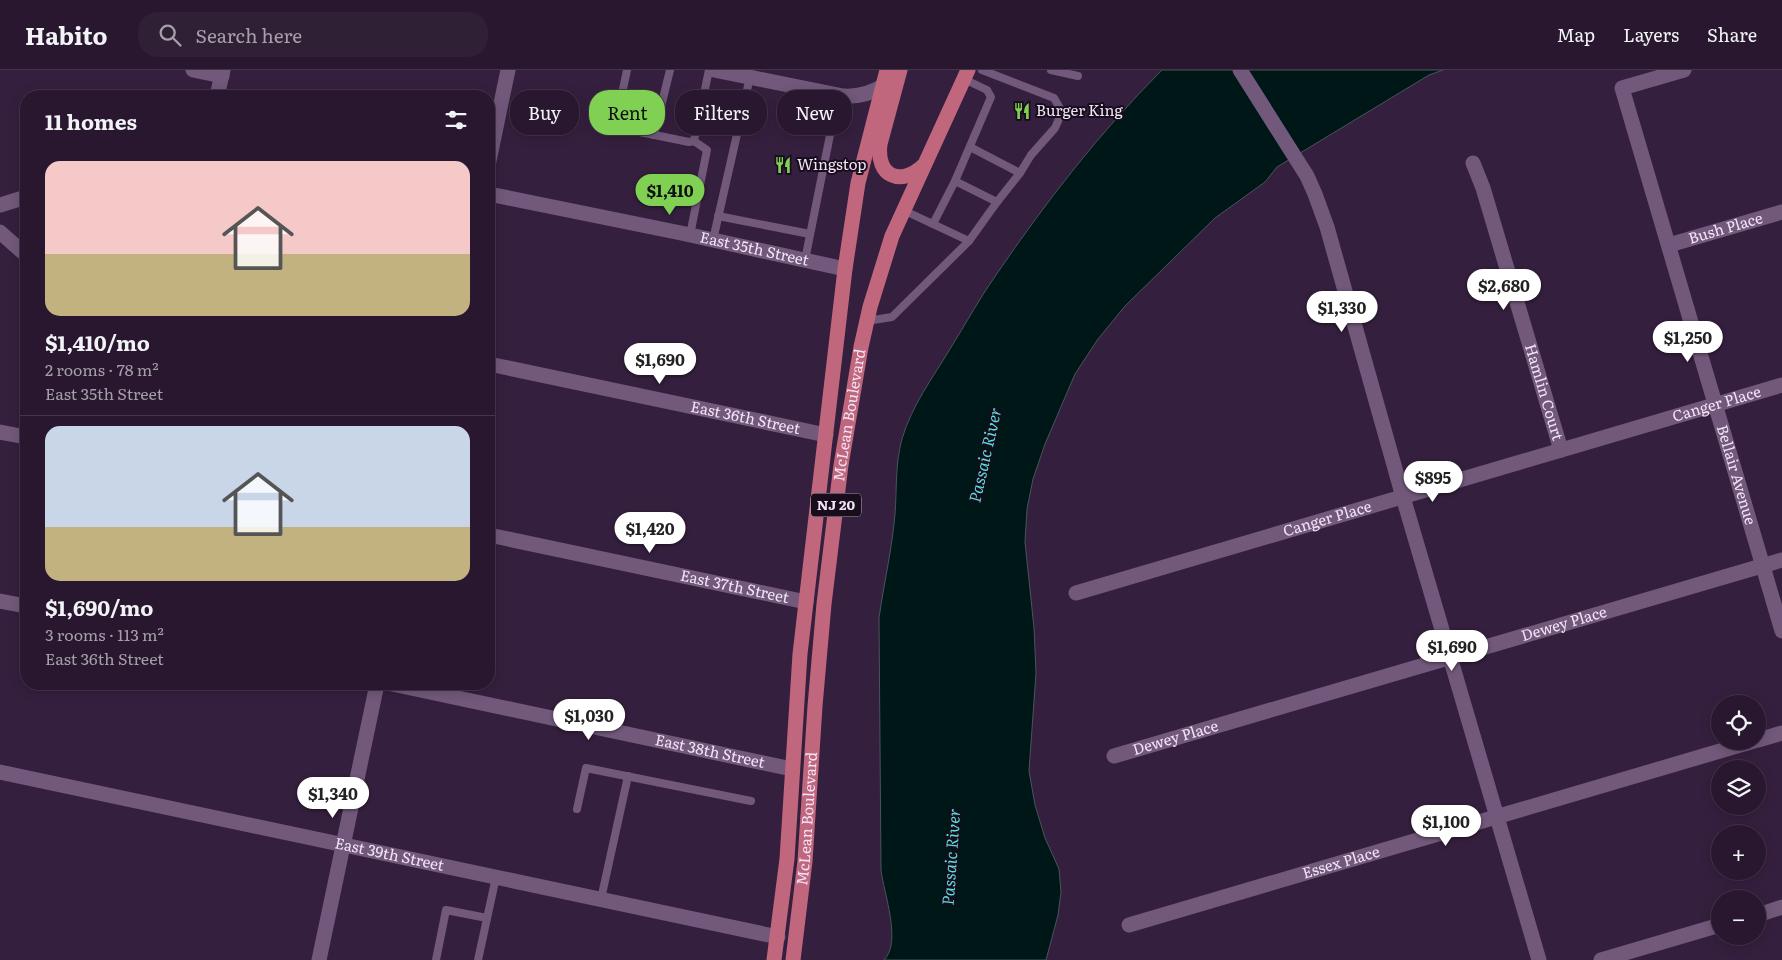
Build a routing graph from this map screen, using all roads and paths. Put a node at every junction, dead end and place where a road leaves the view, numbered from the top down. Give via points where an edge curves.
1 (193, 70) edge
2 (508, 70) edge
3 (627, 70) edge
4 (670, 70) edge
5 (709, 70) edge
6 (714, 70) edge
7 (889, 70) edge
8 (982, 70) edge
9 (1051, 70) edge
10 (1240, 70) edge
11 (1684, 70) edge
12 (223, 73) edge
13 (966, 75) edge
14 (1078, 76) dead end
15 (750, 77) junction
16 (883, 86) junction
17 (219, 90) edge
18 (623, 90) edge
19 (665, 90) edge
20 (814, 90) edge
21 (852, 96) edge
22 (495, 132) edge
23 (654, 135) edge
24 (830, 135) edge
25 (694, 140) junction
26 (970, 147) junction
27 (1474, 163) dead end
28 (923, 166) junction
29 (1020, 173) junction
30 (955, 181) junction
31 (495, 195) edge
32 (20, 199) edge
33 (997, 202) junction
34 (0, 205) edge
35 (903, 210) junction
36 (1782, 212) edge
37 (718, 216) junction
38 (933, 224) junction
39 (0, 232) edge
40 (810, 234) junction
41 (690, 235) junction
42 (713, 240) junction
43 (969, 241) junction
44 (1669, 245) junction
45 (20, 250) edge
46 (805, 260) junction
47 (845, 269) junction
48 (867, 321) junction
49 (495, 365) edge
50 (1782, 385) edge
51 (1716, 404) junction
52 (0, 432) edge
53 (826, 435) junction
54 (20, 436) edge
55 (1561, 450) junction
56 (1403, 496) junction
57 (495, 536) edge
58 (1782, 560) edge
59 (1763, 566) junction
60 (1076, 593) dead end
61 (0, 601) edge
62 (806, 602) junction
63 (20, 605) edge
64 (1782, 631) edge
65 (1450, 657) junction
66 (376, 690) edge
67 (420, 690) edge
68 (1782, 733) edge
69 (1766, 738) edge
70 (1725, 750) edge
71 (1114, 756) dead end
72 (792, 769) junction
73 (0, 772) edge
74 (628, 776) junction
75 (752, 801) dead end
76 (577, 809) dead end
77 (1497, 817) junction
78 (343, 844) junction
79 (496, 877) junction
80 (601, 899) junction
81 (1782, 907) edge
82 (1766, 912) edge
83 (487, 918) junction
84 (1129, 925) dead end
85 (1711, 929) edge
86 (778, 937) junction
87 (319, 960) edge
88 (436, 960) edge
89 (478, 960) edge
90 (774, 960) edge
91 (793, 960) edge
92 (1539, 960) edge
93 (1601, 960) edge

1 - 12 street
2 - 22 street
3 - 18 lane
4 - 19 lane
5 - 25 lane
6 - 15 street
7 - 16 main road, McLean Boulevard / NJ 20
7 - 28 main road via 880,144 881,164 886,171 900,177 916,173
8 - 29 lane via 1054,98 1062,112 1055,128
9 - 14 lane
10 - 56 street via 1299,161 1315,194
11 - 44 street, Bellair Avenue via 1622,88
12 - 17 street
13 - 26 lane via 987,90 991,97
13 - 28 main road, McLean Boulevard / NJ 20
15 - 20 street
15 - 37 lane
16 - 21 street via 874,92
16 - 47 main road, McLean Boulevard / NJ 20 via 858,183
23 - 25 lane via 689,142
24 - 40 lane
25 - 41 lane via 708,150
26 - 29 lane
26 - 30 lane
27 - 55 street, Hamlin Court
28 - 35 main road, McLean Boulevard / NJ 20
29 - 33 lane
30 - 33 lane
30 - 38 lane
31 - 41 street, East 35th Street
32 - 34 street
33 - 43 lane
35 - 38 lane
35 - 48 main road, McLean Boulevard / NJ 20 via 880,270
36 - 44 street, Bush Place
37 - 40 lane
37 - 42 lane
38 - 43 lane
39 - 45 street
40 - 46 lane
41 - 42 street, East 35th Street
42 - 46 street, East 35th Street
43 - 48 lane via 892,317
44 - 51 street, Bellair Avenue
46 - 47 street, East 35th Street
47 - 53 main road, McLean Boulevard / NJ 20
48 - 91 main road, McLean Boulevard / NJ 20 via 847,425 827,579 816,686 805,861
49 - 53 street, East 36th Street
50 - 51 street, Canger Place
51 - 55 street, Canger Place
51 - 59 street, Bellair Avenue
52 - 54 street
53 - 62 main road, McLean Boulevard / NJ 20
55 - 56 street, Canger Place
56 - 60 street, Canger Place
56 - 65 street
57 - 62 street, East 37th Street
58 - 59 street, Dewey Place
59 - 64 street, Bellair Avenue
59 - 65 street, Dewey Place
61 - 63 street
62 - 72 main road, McLean Boulevard / NJ 20
65 - 71 street, Dewey Place
65 - 77 street
66 - 78 street
67 - 72 street, East 38th Street
68 - 69 street, Essex Place
70 - 77 street, Essex Place
72 - 86 main road, McLean Boulevard / NJ 20
73 - 78 street, East 39th Street
74 - 75 lane
74 - 76 lane via 586,768
74 - 80 lane
77 - 84 street, Essex Place
77 - 92 street
78 - 79 street, East 39th Street
78 - 87 street
79 - 80 street, East 39th Street
79 - 83 lane
80 - 86 street, East 39th Street
81 - 82 street
83 - 88 lane via 446,910
83 - 89 lane
85 - 93 street
86 - 90 main road, McLean Boulevard / NJ 20

